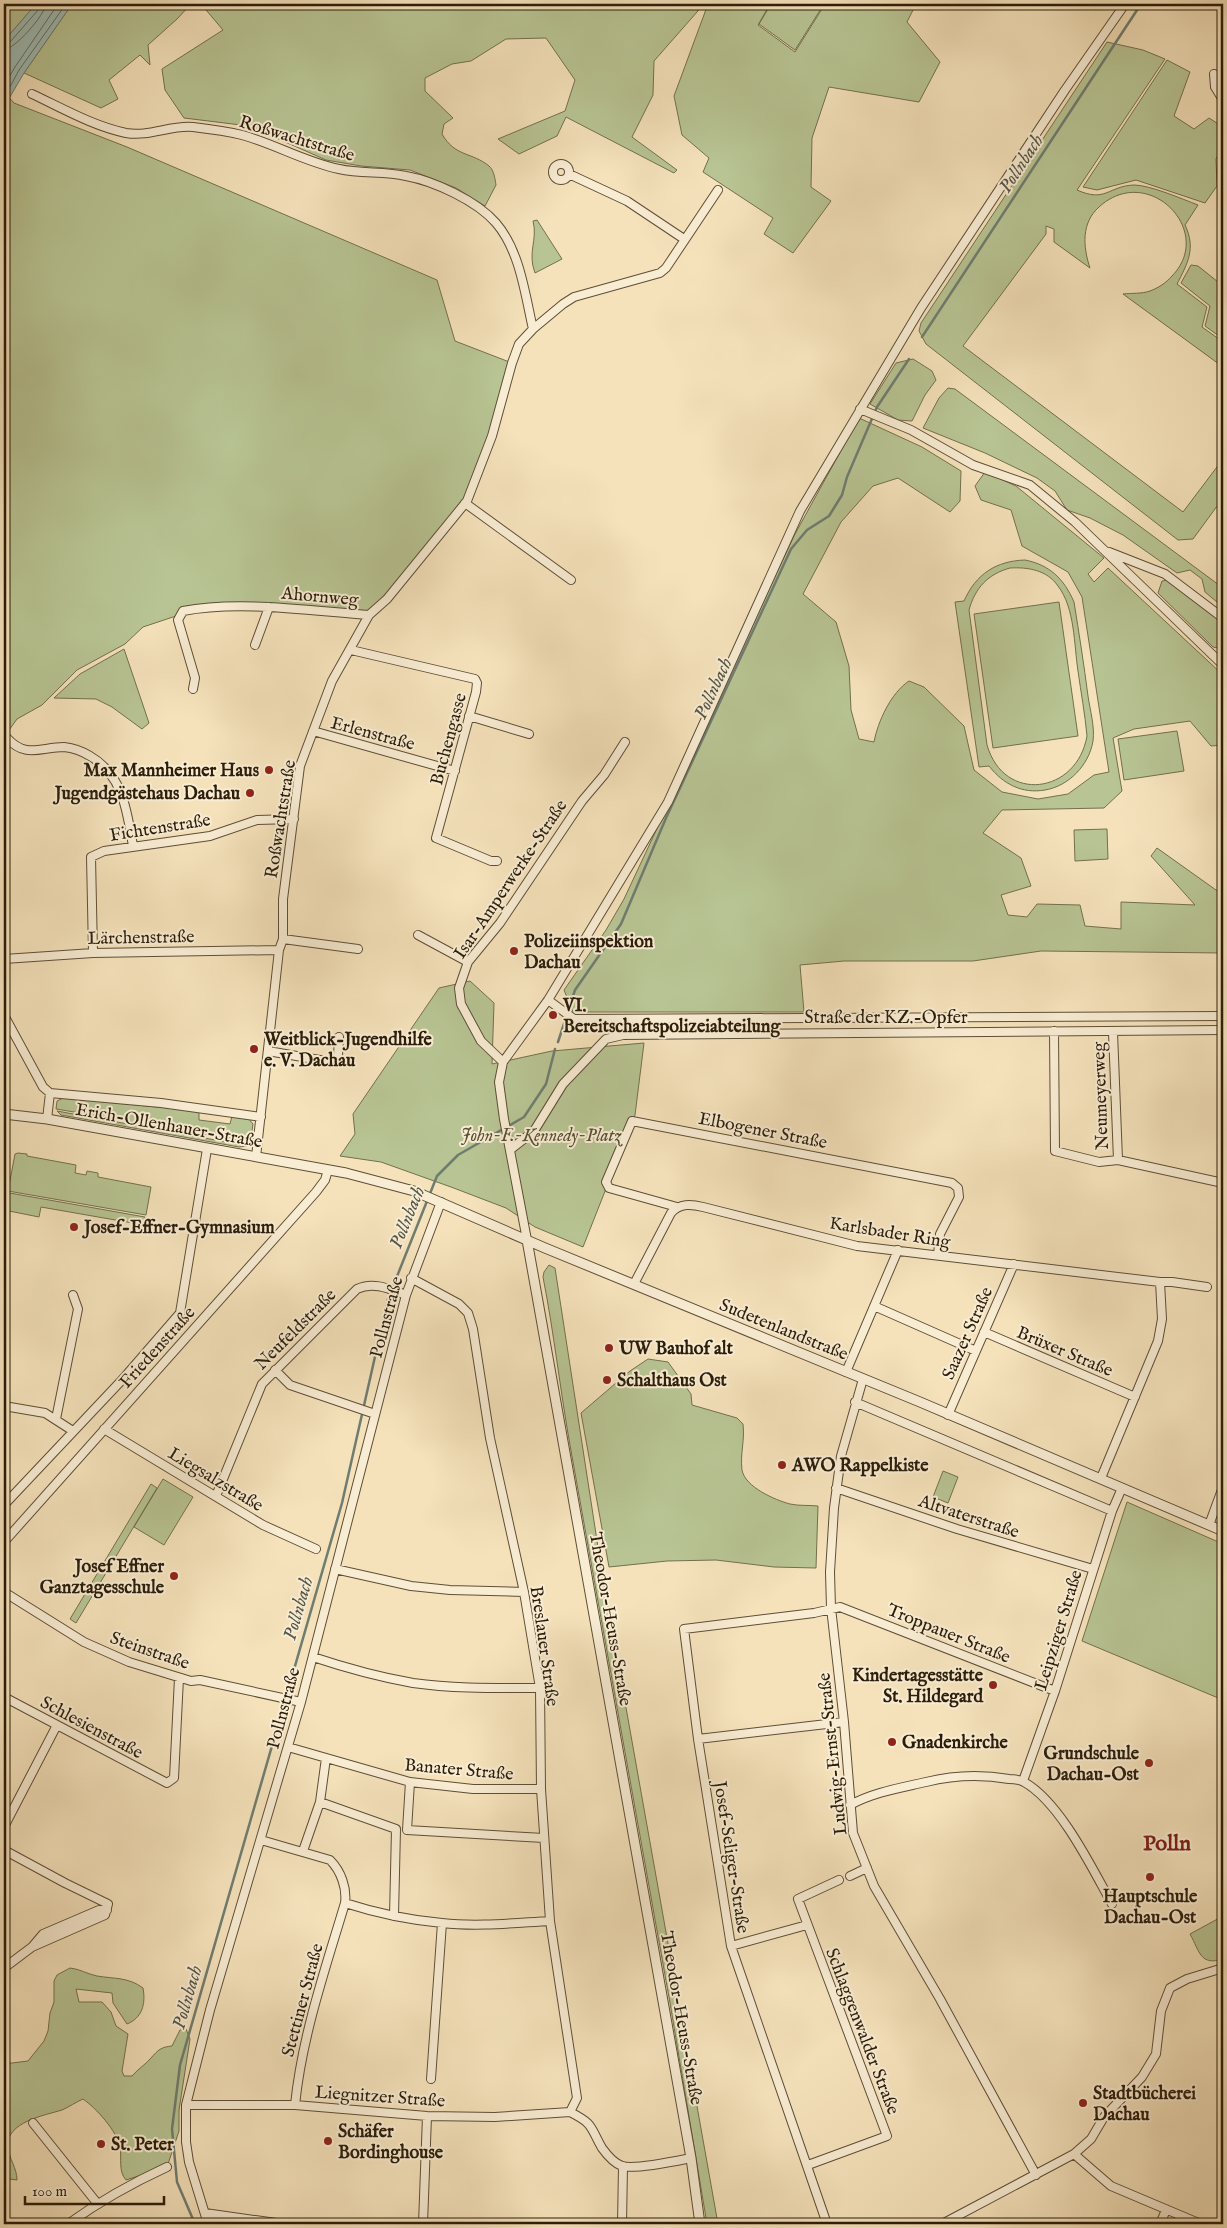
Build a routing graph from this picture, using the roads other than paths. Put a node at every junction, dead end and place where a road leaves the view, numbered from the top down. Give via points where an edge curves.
1 (1125, 4) edge
2 (1214, 74) dead end
3 (32, 94) dead end
4 (1223, 100) edge
5 (1223, 168) edge
6 (569, 174) junction
7 (1223, 174) edge
8 (718, 190) dead end
9 (684, 239) junction
10 (533, 329) junction
11 (860, 409) junction
12 (465, 503) junction
13 (1104, 550) junction
14 (571, 580) dead end
15 (268, 607) junction
16 (369, 615) junction
17 (1223, 618) edge
18 (255, 645) dead end
19 (351, 650) junction
20 (1223, 665) edge
21 (193, 689) dead end
22 (469, 716) junction
23 (312, 732) junction
24 (529, 734) dead end
25 (625, 742) dead end
26 (4, 743) edge
27 (455, 771) junction
28 (294, 820) junction
29 (133, 846) junction
30 (497, 861) dead end
31 (418, 935) dead end
32 (283, 939) junction
33 (358, 949) dead end
34 (279, 950) junction
35 (92, 953) junction
36 (4, 959) edge
37 (468, 962) junction
38 (548, 1000) junction
39 (4, 1010) edge
40 (1223, 1016) edge
41 (1223, 1030) edge
42 (1054, 1031) junction
43 (1113, 1032) junction
44 (339, 1037) dead end
45 (268, 1050) junction
46 (503, 1062) junction
47 (50, 1093) junction
48 (4, 1114) edge
49 (261, 1116) junction
50 (47, 1119) junction
51 (207, 1149) junction
52 (511, 1149) junction
53 (256, 1157) junction
54 (1118, 1160) junction
55 (328, 1170) junction
56 (1223, 1182) edge
57 (439, 1201) junction
58 (677, 1207) junction
59 (527, 1240) junction
60 (898, 1250) junction
61 (938, 1255) junction
62 (1014, 1264) junction
63 (411, 1278) junction
64 (1160, 1282) junction
65 (634, 1284) junction
66 (1207, 1287) dead end
67 (73, 1295) dead end
68 (406, 1296) junction
69 (874, 1306) junction
70 (984, 1332) junction
71 (976, 1351) junction
72 (275, 1370) junction
73 (846, 1372) junction
74 (863, 1379) junction
75 (1135, 1397) junction
76 (855, 1402) junction
77 (4, 1406) edge
78 (371, 1412) junction
79 (948, 1415) junction
80 (56, 1419) junction
81 (104, 1429) junction
82 (73, 1431) junction
83 (1100, 1478) junction
84 (1223, 1487) edge
85 (836, 1488) junction
86 (1122, 1488) junction
87 (216, 1496) junction
88 (4, 1506) edge
89 (1112, 1511) junction
90 (1209, 1525) junction
91 (1223, 1531) edge
92 (4, 1542) edge
93 (316, 1549) dead end
94 (335, 1569) junction
95 (1093, 1569) junction
96 (4, 1592) edge
97 (524, 1592) junction
98 (831, 1608) junction
99 (313, 1657) junction
100 (179, 1678) junction
101 (540, 1688) junction
102 (1055, 1691) junction
103 (4, 1697) edge
104 (297, 1701) junction
105 (844, 1722) junction
106 (57, 1726) junction
107 (698, 1739) junction
108 (288, 1747) junction
109 (326, 1758) junction
110 (1023, 1781) junction
111 (410, 1782) junction
112 (541, 1789) junction
113 (320, 1802) junction
114 (850, 1805) junction
115 (4, 1826) edge
116 (396, 1829) junction
117 (407, 1830) junction
118 (544, 1838) junction
119 (261, 1840) junction
120 (4, 1850) edge
121 (303, 1851) junction
122 (867, 1868) junction
123 (850, 1876) dead end
124 (839, 1880) dead end
125 (345, 1903) junction
126 (1112, 1904) dead end
127 (394, 1916) junction
128 (550, 1921) junction
129 (442, 1923) junction
130 (807, 1925) junction
131 (731, 1946) junction
132 (4, 1968) edge
133 (1223, 1968) edge
134 (431, 2079) dead end
135 (186, 2104) junction
136 (295, 2105) junction
137 (570, 2112) junction
138 (427, 2116) junction
139 (33, 2123) dead end
140 (1074, 2154) junction
141 (691, 2158) junction
142 (623, 2166) junction
143 (808, 2166) junction
144 (167, 2168) dead end
145 (1036, 2175) junction
146 (98, 2203) junction
147 (1166, 2210) junction
148 (205, 2213) junction
149 (68, 2224) edge
150 (208, 2224) edge
151 (283, 2224) edge
152 (423, 2224) edge
153 (622, 2224) edge
154 (700, 2224) edge
155 (827, 2224) edge
156 (942, 2224) edge
157 (1160, 2224) edge
158 (1201, 2224) edge

1 - 11 street, Theodor-Heuss-Straße via 927,300
2 - 4 street via 1215,87
3 - 10 street, Roßwachtstraße via 127,133 150,134 186,127 242,135 339,169 408,176 456,194 487,214 504,233 518,263
5 - 7 street
6 - 6 street via 558,179 553,168 563,164 568,166
6 - 9 street via 628,200
8 - 9 street, Roßwachtstraße
9 - 10 street, Roßwachtstraße via 660,273 574,297
10 - 12 street, Roßwachtstraße via 520,344 512,363 492,436
11 - 13 street via 911,430 973,465 1030,485
11 - 38 street, Theodor-Heuss-Straße via 800,511 668,802
12 - 14 street
12 - 16 street, Roßwachtstraße via 387,599
13 - 17 street via 1165,574
13 - 20 street
15 - 16 street, Ahornweg
15 - 18 street, Ahornweg
15 - 21 street, Ahornweg via 183,611 178,620 195,678
16 - 19 street, Roßwachtstraße
19 - 22 street, Buchengasse via 475,679 476,692
19 - 23 street, Roßwachtstraße via 332,681
22 - 24 street
22 - 27 street, Buchengasse
23 - 27 street, Erlenstraße
23 - 28 street, Roßwachtstraße via 300,766
25 - 37 street, Isar-Amperwerke-Straße via 500,923
26 - 29 street via 7,738 26,751 74,748 98,761 113,776 121,792
27 - 30 street, Buchengasse via 436,838
28 - 29 street, Fichtenstraße via 257,820 210,836
28 - 32 street, Roßwachtstraße via 283,899
29 - 35 street, Fichtenstraße via 90,857
31 - 37 street
32 - 33 street
32 - 34 street, Roßwachtstraße
34 - 35 street, Lärchenstraße
34 - 45 street, Roßwachtstraße
35 - 36 street, Lärchenstraße
37 - 46 street, Isar-Amperwerke-Straße via 459,988 461,1004 481,1041
38 - 40 street via 574,1020
38 - 46 street, Theodor-Heuss-Straße
39 - 47 street via 43,1087
41 - 43 street, Straße der KZ.-Opfer
42 - 43 street, Straße der KZ.-Opfer
42 - 52 street, Straße der KZ.-Opfer via 623,1035 606,1039 562,1084 534,1131
42 - 54 street via 1055,1150 1099,1162
43 - 54 street, Neumeyerweg
44 - 45 street via 338,1056 331,1062
45 - 49 street, Roßwachtstraße
46 - 52 street, Theodor-Heuss-Straße via 499,1082
47 - 49 street, Erich-Ollenhauer-Straße via 161,1102
47 - 50 street
48 - 50 street, Erich-Ollenhauer-Straße
49 - 53 street, Roßwachtstraße
50 - 51 street, Erich-Ollenhauer-Straße
51 - 53 street, Erich-Ollenhauer-Straße
51 - 82 street via 180,1313
52 - 59 street, Theodor-Heuss-Straße
53 - 55 street, Erich-Ollenhauer-Straße
54 - 56 street
55 - 57 street, Sudetenlandstraße via 386,1182
55 - 81 street, Friedenstraße via 316,1192
57 - 59 street, Sudetenlandstraße
57 - 63 street, Pollnstraße
58 - 60 street, Karlsbader Ring via 695,1205 857,1246
58 - 61 street, Elbogener Straße via 609,1188 606,1182 632,1121 952,1183 958,1188 959,1197 940,1234
58 - 65 street via 654,1242
59 - 65 street, Sudetenlandstraße
59 - 141 street, Theodor-Heuss-Straße
60 - 61 street, Karlsbader Ring
60 - 69 street
61 - 62 street, Karlsbader Ring
62 - 64 street, Karlsbader Ring
62 - 70 street, Saazer Straße
63 - 68 street, Pollnstraße
63 - 97 street, Breslauer Straße via 459,1304 468,1313 474,1329 490,1438
64 - 66 street, Karlsbader Ring
64 - 75 street via 1161,1330
65 - 73 street, Sudetenlandstraße
67 - 80 street via 78,1309
68 - 72 street, Neufeldstraße via 386,1288 365,1285 357,1289
68 - 78 street, Pollnstraße
69 - 71 street
69 - 73 street
70 - 71 street, Saazer Straße
70 - 75 street, Brüxer Straße
71 - 79 street, Saazer Straße
72 - 78 street via 290,1385
72 - 87 street, Neufeldstraße via 262,1384
73 - 74 street, Sudetenlandstraße
74 - 76 street, Ludwig-Ernst-Straße
74 - 79 street, Sudetenlandstraße
75 - 83 street
76 - 85 street, Ludwig-Ernst-Straße
76 - 89 street
77 - 80 street via 45,1413
78 - 94 street, Pollnstraße
79 - 83 street, Sudetenlandstraße
80 - 82 street
81 - 87 street, Liegsalzstraße
81 - 92 street, Friedenstraße
82 - 88 street
83 - 86 street, Sudetenlandstraße
84 - 90 street
85 - 95 street, Altvaterstraße via 957,1529
85 - 98 street, Ludwig-Ernst-Straße
86 - 89 street, Leipziger Straße
86 - 90 street, Sudetenlandstraße
87 - 93 street, Liegsalzstraße via 262,1525
89 - 95 street, Leipziger Straße
90 - 91 street, Sudetenlandstraße
94 - 97 street via 411,1586
94 - 99 street, Pollnstraße
95 - 102 street, Leipziger Straße
96 - 100 street, Steinstraße via 84,1642 129,1662
97 - 101 street, Breslauer Straße
98 - 102 street, Troppauer Straße via 850,1610
98 - 105 street, Ludwig-Ernst-Straße
98 - 107 street, Josef-Seliger-Straße via 814,1613 684,1628
99 - 101 street via 355,1671 414,1683
99 - 104 street, Pollnstraße
100 - 104 street, Steinstraße
100 - 106 street, Schlesienstraße via 174,1778 166,1783
101 - 112 street, Breslauer Straße
102 - 110 street, Leipziger Straße
103 - 106 street, Schlesienstraße
104 - 108 street, Pollnstraße
105 - 107 street
105 - 114 street, Ludwig-Ernst-Straße
106 - 115 street
107 - 131 street, Josef-Seliger-Straße
108 - 109 street, Banater Straße
108 - 119 street, Pollnstraße
109 - 111 street, Banater Straße
109 - 113 street
110 - 114 street via 990,1775 964,1775 865,1797
110 - 126 street via 1060,1816
111 - 112 street, Banater Straße via 473,1789
111 - 117 street
112 - 118 street, Breslauer Straße
113 - 116 street
113 - 121 street
114 - 122 street, Ludwig-Ernst-Straße via 853,1833
116 - 117 street
116 - 127 street
117 - 118 street
118 - 128 street, Breslauer Straße
119 - 121 street
119 - 135 street, Pollnstraße via 210,2010
120 - 132 street via 108,1907 105,1915 32,1947
121 - 125 street via 336,1865 346,1892
122 - 123 street
122 - 145 street, Ludwig-Ernst-Straße via 874,1886
124 - 130 street, Schlaggenwalder Straße via 798,1899
125 - 127 street
125 - 136 street, Stettiner Straße via 307,2030
127 - 129 street
128 - 129 street
128 - 137 street, Breslauer Straße via 577,2098
129 - 134 street
130 - 131 street
130 - 143 street, Schlaggenwalder Straße via 887,2136
131 - 143 street, Josef-Seliger-Straße
133 - 140 street via 1170,1988 1161,2010 1156,2054 1142,2077 1104,2117 1092,2139
135 - 136 street, Liegnitzer Straße
135 - 148 street, Pollnstraße via 189,2162
136 - 138 street, Liegnitzer Straße
137 - 138 street, Liegnitzer Straße via 495,2117
137 - 142 street via 583,2118 594,2130 609,2158
138 - 152 street
139 - 146 street
140 - 145 street
140 - 147 street via 1111,2186
141 - 142 street
141 - 154 street, Theodor-Heuss-Straße
142 - 153 street
143 - 155 street, Josef-Seliger-Straße
144 - 146 street
145 - 156 street
146 - 149 street
147 - 157 street
147 - 158 street
148 - 150 street, Pollnstraße
148 - 151 street

